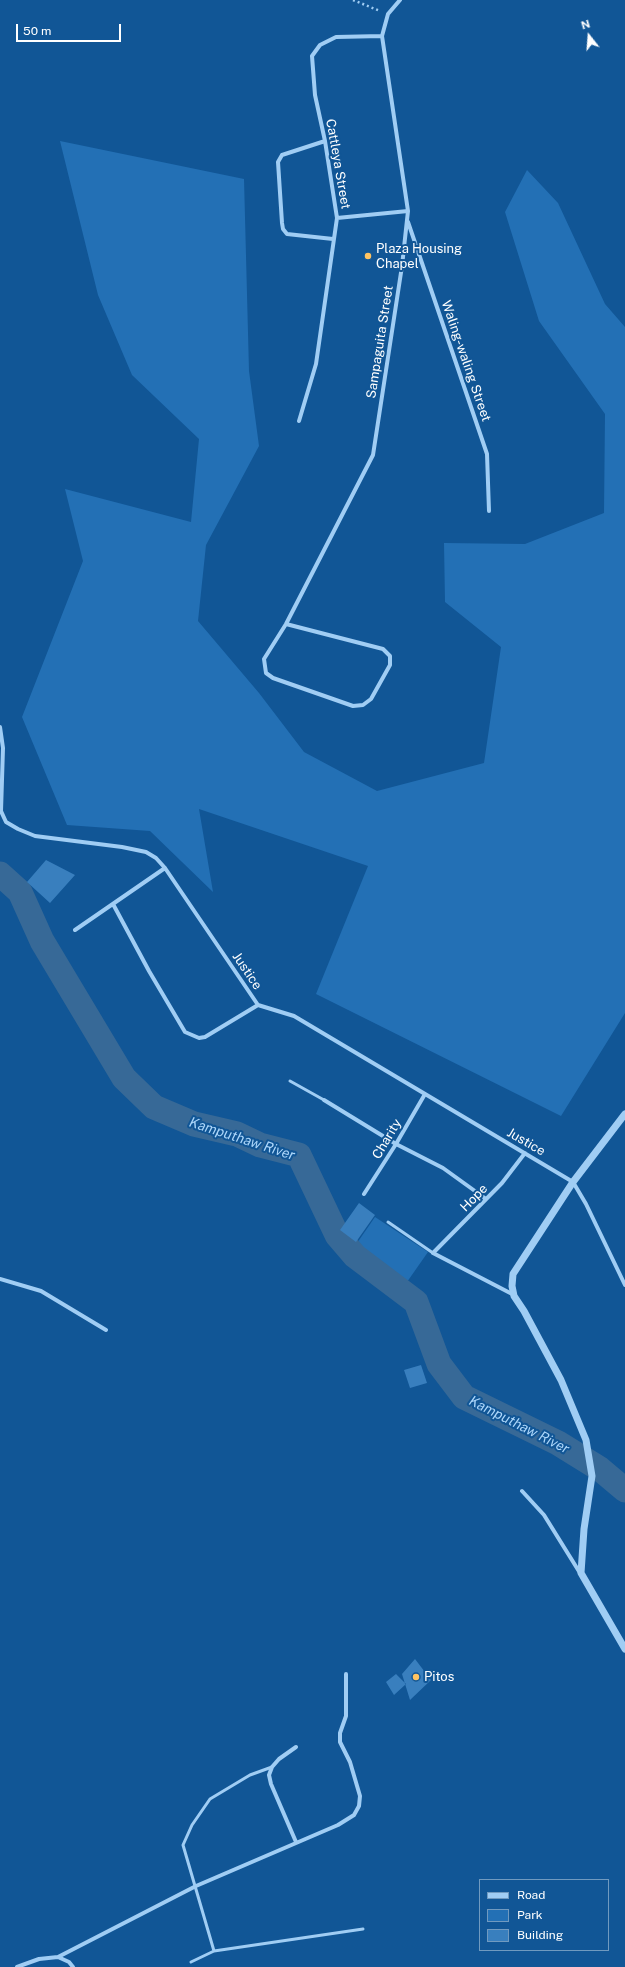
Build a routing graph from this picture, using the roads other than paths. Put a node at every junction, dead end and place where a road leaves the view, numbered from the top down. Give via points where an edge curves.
1 (400, 0) edge
2 (382, 36) junction
3 (325, 141) junction
4 (408, 211) junction
5 (337, 218) junction
6 (407, 220) junction
7 (333, 239) junction
8 (299, 421) dead end
9 (489, 511) dead end
10 (286, 624) junction
11 (0, 727) edge
12 (165, 868) junction
13 (113, 904) junction
14 (75, 930) dead end
15 (258, 1005) junction
16 (290, 1081) dead end
17 (425, 1094) junction
18 (324, 1100) joint
19 (625, 1114) edge
20 (396, 1144) junction
21 (524, 1153) junction
22 (573, 1182) junction
23 (364, 1194) dead end
24 (486, 1199) junction
25 (388, 1222) dead end
26 (433, 1253) junction
27 (0, 1279) edge
28 (625, 1285) edge
29 (514, 1296) junction
30 (106, 1330) dead end
31 (522, 1492) dead end
32 (581, 1573) junction
33 (625, 1649) edge
34 (346, 1674) dead end
35 (296, 1747) dead end
36 (272, 1767) junction
37 (296, 1842) junction
38 (196, 1886) junction
39 (362, 1929) dead end
40 (214, 1951) junction
41 (58, 1957) junction
42 (191, 1962) dead end
43 (17, 1967) edge
44 (73, 1967) edge

1 - 2 street, Sampaguita Street via 388,14
2 - 3 street, Cattleya Street via 336,38 320,46 312,56 315,95
2 - 4 street, Sampaguita Street
3 - 5 street, Cattleya Street
3 - 7 street via 288,151 278,162 282,223 287,234
4 - 5 street
4 - 6 street, Sampaguita Street
5 - 7 street, Cattleya Street
6 - 9 street, Waling-waling Street via 487,454
6 - 10 street, Sampaguita Street via 373,455
7 - 8 street, Cattleya Street via 316,364
10 - 10 street, Sampaguita Street via 264,658 266,673 272,678 353,706 363,705 371,699 390,665 390,656 383,650
11 - 12 street, Justice via 3,748 1,812 6,822 35,836 146,852
12 - 13 street
12 - 15 street, Justice
13 - 14 street
13 - 15 street via 185,1032 198,1038 205,1037
15 - 17 street, Justice via 294,1016
16 - 18 lane
17 - 20 street, Charity
17 - 21 street, Justice
18 - 20 street
19 - 22 street
20 - 23 street, Charity
20 - 24 street via 443,1168
21 - 22 street, Justice
21 - 24 street, Hope via 502,1183
22 - 28 street
22 - 29 street via 513,1274
24 - 26 street, Hope
25 - 26 lane
26 - 29 street
27 - 30 street via 41,1292
29 - 32 street via 561,1380 586,1440 592,1476
31 - 32 street via 544,1515
32 - 33 street
34 - 37 street via 346,1716 340,1733 340,1742 350,1762 360,1796 360,1806 354,1815 338,1825
35 - 36 street
36 - 37 street via 269,1775 271,1784
36 - 38 lane via 250,1775 210,1799 192,1825 183,1845
37 - 38 street
38 - 40 lane
38 - 41 street
39 - 40 lane
40 - 42 lane
41 - 43 street via 39,1959
41 - 44 street

